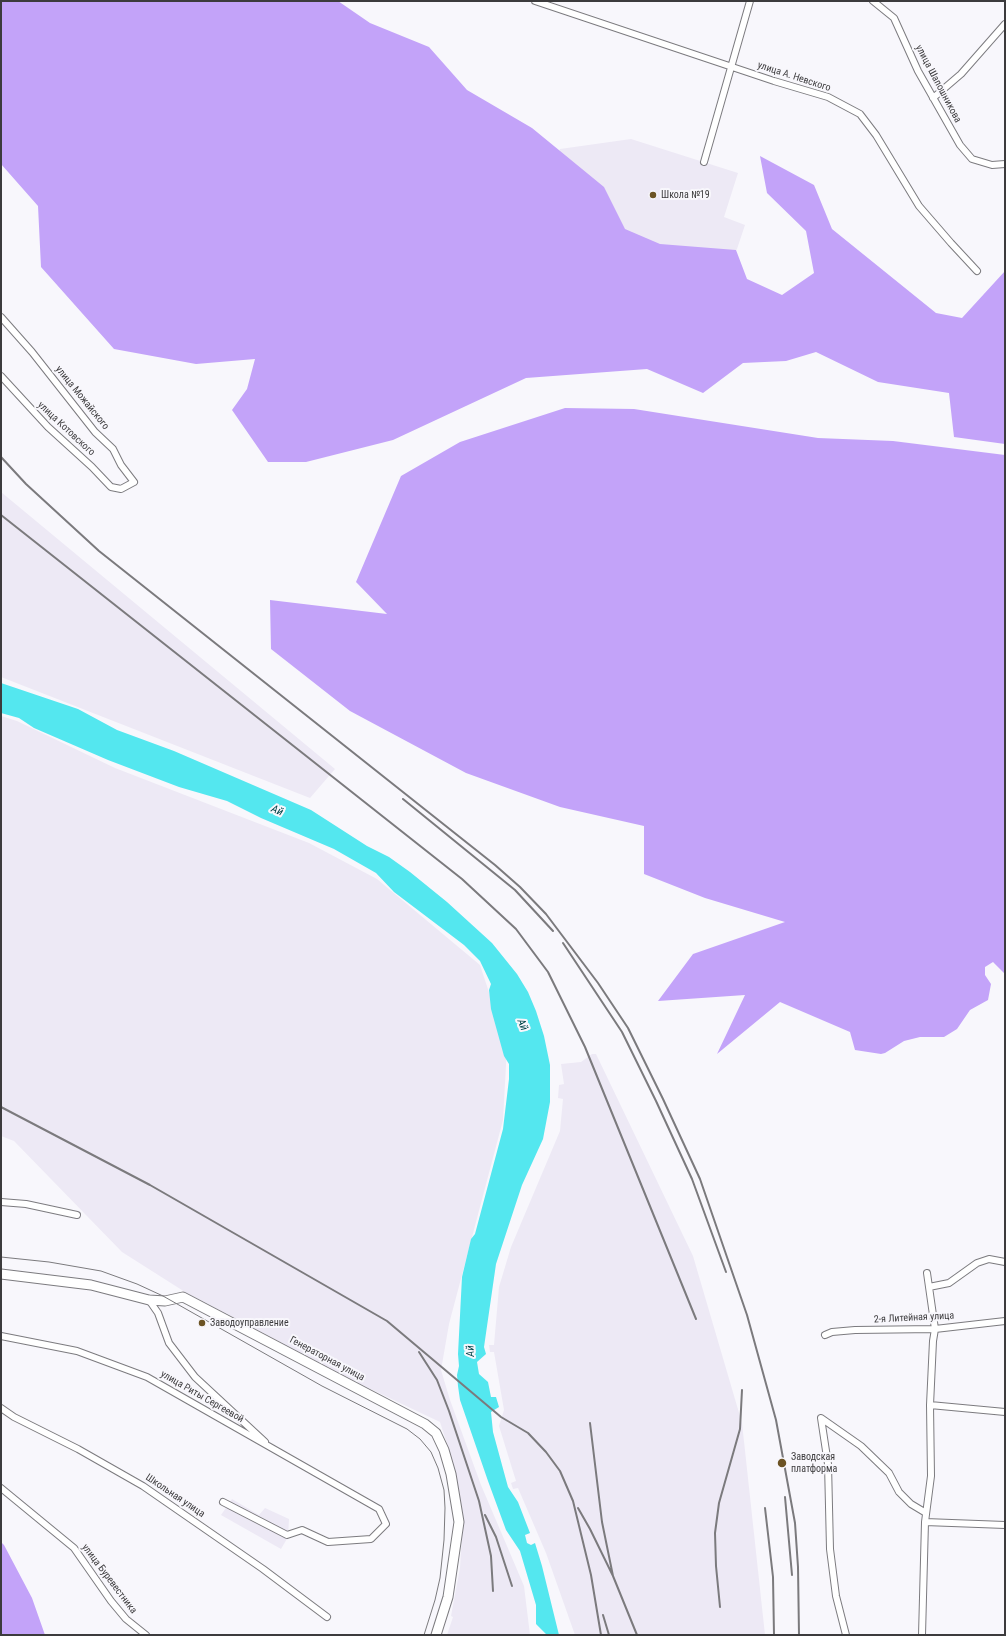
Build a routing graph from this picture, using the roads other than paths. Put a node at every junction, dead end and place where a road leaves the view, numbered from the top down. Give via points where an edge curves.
1 (535, 1) edge
2 (750, 1) edge
3 (873, 1) edge
4 (1005, 24) edge
5 (732, 67) junction
6 (933, 98) junction
7 (704, 162) dead end
8 (1005, 164) edge
9 (977, 271) dead end
10 (1, 317) edge
11 (1, 376) edge
12 (121, 489) joint
13 (1, 1202) edge
14 (77, 1215) dead end
15 (1005, 1262) edge
16 (927, 1273) dead end
17 (1, 1274) edge
18 (929, 1288) junction
19 (149, 1300) junction
20 (1005, 1321) edge
21 (935, 1329) junction
22 (825, 1335) dead end
23 (1, 1336) edge
24 (930, 1406) junction
25 (1, 1408) edge
26 (1005, 1412) edge
27 (274, 1450) junction
28 (1, 1488) edge
29 (223, 1502) dead end
30 (926, 1513) junction
31 (925, 1522) junction
32 (1005, 1525) edge
33 (327, 1617) dead end
34 (146, 1635) edge
35 (436, 1635) edge
36 (846, 1635) edge
37 (922, 1635) edge

1 - 5 street, улица А. Невского
2 - 5 street
3 - 6 street, улица Шапошникова via 894,18 918,72
4 - 6 street via 961,74
5 - 7 street
5 - 9 street, улица А. Невского via 828,97 860,114 876,135 919,206
6 - 8 street, улица Шапошникова via 960,145 972,159 992,165
10 - 12 street, улица Можайского via 95,432 113,449 134,482
11 - 12 street, улица Котовского via 48,427 112,487
13 - 14 street via 26,1204
15 - 18 street via 989,1260 977,1263 950,1283
16 - 18 street
17 - 19 main road, Генераторная улица via 91,1285
18 - 21 street
19 - 27 street via 158,1313 169,1343 195,1377
19 - 35 main road, Генераторная улица via 165,1301 183,1297 425,1424 436,1433 451,1474 459,1522 448,1597
20 - 21 street, 2-я Литейная улица
21 - 22 street, 2-я Литейная улица via 855,1330
21 - 24 street
23 - 27 street, улица Риты Сергеевой via 77,1351 147,1377
24 - 26 street
24 - 30 street via 931,1476
25 - 33 street, Школьная улица via 143,1486
27 - 29 street, улица Риты Сергеевой via 379,1509 386,1524 371,1539 328,1542 302,1530 287,1535
28 - 34 street, улица Буревестника via 74,1548 111,1601 126,1619
30 - 31 street
30 - 36 street via 911,1504 899,1492 889,1473 861,1446 820,1418 828,1464 830,1550 836,1596
31 - 32 street
31 - 37 street

